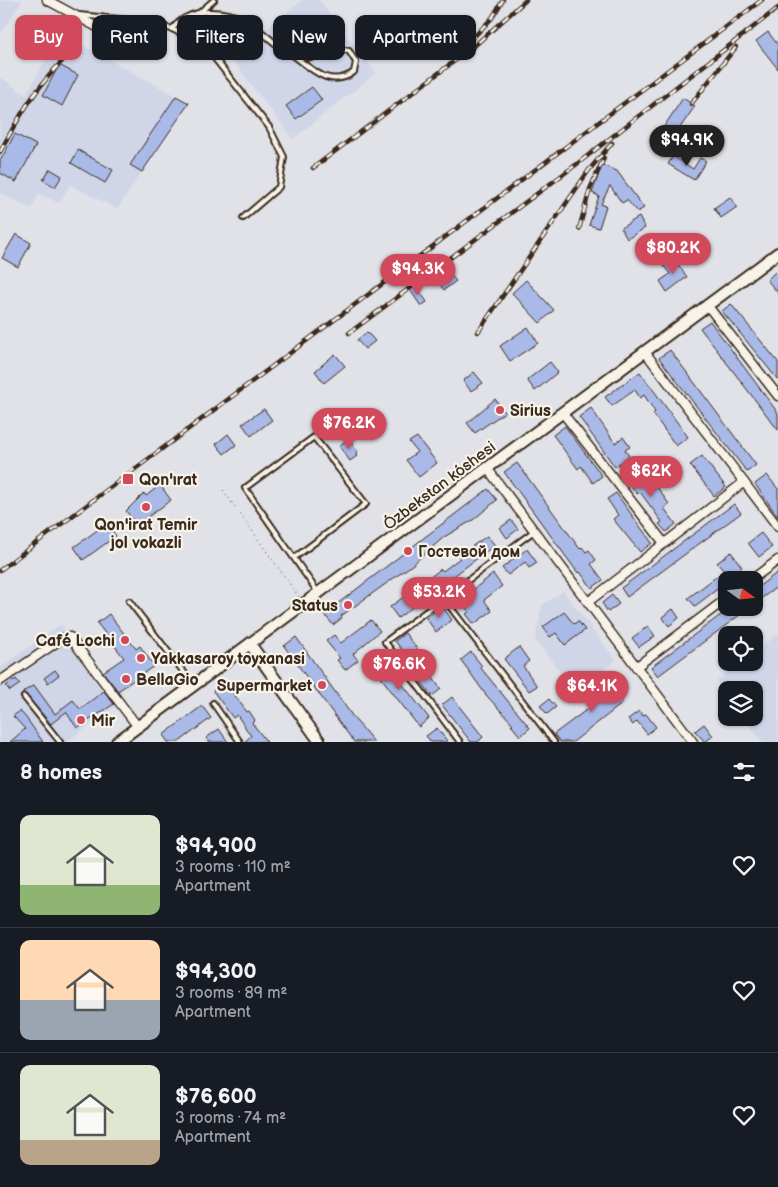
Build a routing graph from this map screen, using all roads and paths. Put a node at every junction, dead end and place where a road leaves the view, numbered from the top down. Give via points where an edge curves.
1 (47, 0) edge
2 (214, 0) edge
3 (74, 15) edge
4 (198, 15) joint
5 (232, 15) edge
6 (82, 16) edge
7 (177, 25) edge
8 (172, 29) junction
9 (293, 55) joint
10 (243, 218) dead end
11 (777, 256) edge
12 (707, 306) junction
13 (645, 352) junction
14 (778, 396) edge
15 (562, 412) junction
16 (487, 468) junction
17 (744, 482) junction
18 (223, 490) dead end
19 (778, 527) edge
20 (534, 531) junction
21 (664, 543) junction
22 (294, 558) junction
23 (778, 560) edge
24 (763, 571) edge
25 (319, 593) junction
26 (444, 599) junction
27 (129, 601) dead end
28 (588, 602) junction
29 (304, 604) junction
30 (718, 605) edge
31 (250, 644) junction
32 (636, 667) junction
33 (0, 681) edge
34 (194, 685) junction
35 (24, 697) dead end
36 (213, 703) dead end
37 (138, 727) junction
38 (60, 742) edge
39 (117, 742) edge
40 (240, 742) edge
41 (320, 742) edge
42 (460, 742) edge
43 (554, 742) edge
44 (693, 742) edge

1 - 3 street
2 - 4 lane
4 - 5 lane via 210,12
6 - 8 lane via 139,21
7 - 8 lane
8 - 10 lane via 204,45 269,127 284,157 279,187
9 - 9 lane via 310,59 336,48 349,51 356,62 354,72 345,79 333,80 319,76
11 - 12 street, Ózbekstan kóshesi
12 - 13 street, Ózbekstan kóshesi
12 - 14 street
13 - 15 street, Ózbekstan kóshesi
13 - 17 street
15 - 16 street, Ózbekstan kóshesi
15 - 21 street
16 - 20 street
16 - 25 street, Ózbekstan kóshesi
17 - 19 street
17 - 21 street
18 - 29 path
20 - 26 lane
20 - 28 street
21 - 28 street
22 - 22 lane via 245,488 314,438 366,504
22 - 25 lane
23 - 24 street
25 - 29 street, Ózbekstan kóshesi
26 - 42 lane via 385,642
26 - 43 lane
27 - 34 lane
28 - 32 street
29 - 31 street, Ózbekstan kóshesi
30 - 32 street
31 - 34 street, Ózbekstan kóshesi
31 - 41 street
32 - 44 street
33 - 37 street via 62,638 70,637
34 - 37 street, Ózbekstan kóshesi
35 - 38 lane
36 - 40 lane
37 - 39 street, Ózbekstan kóshesi

